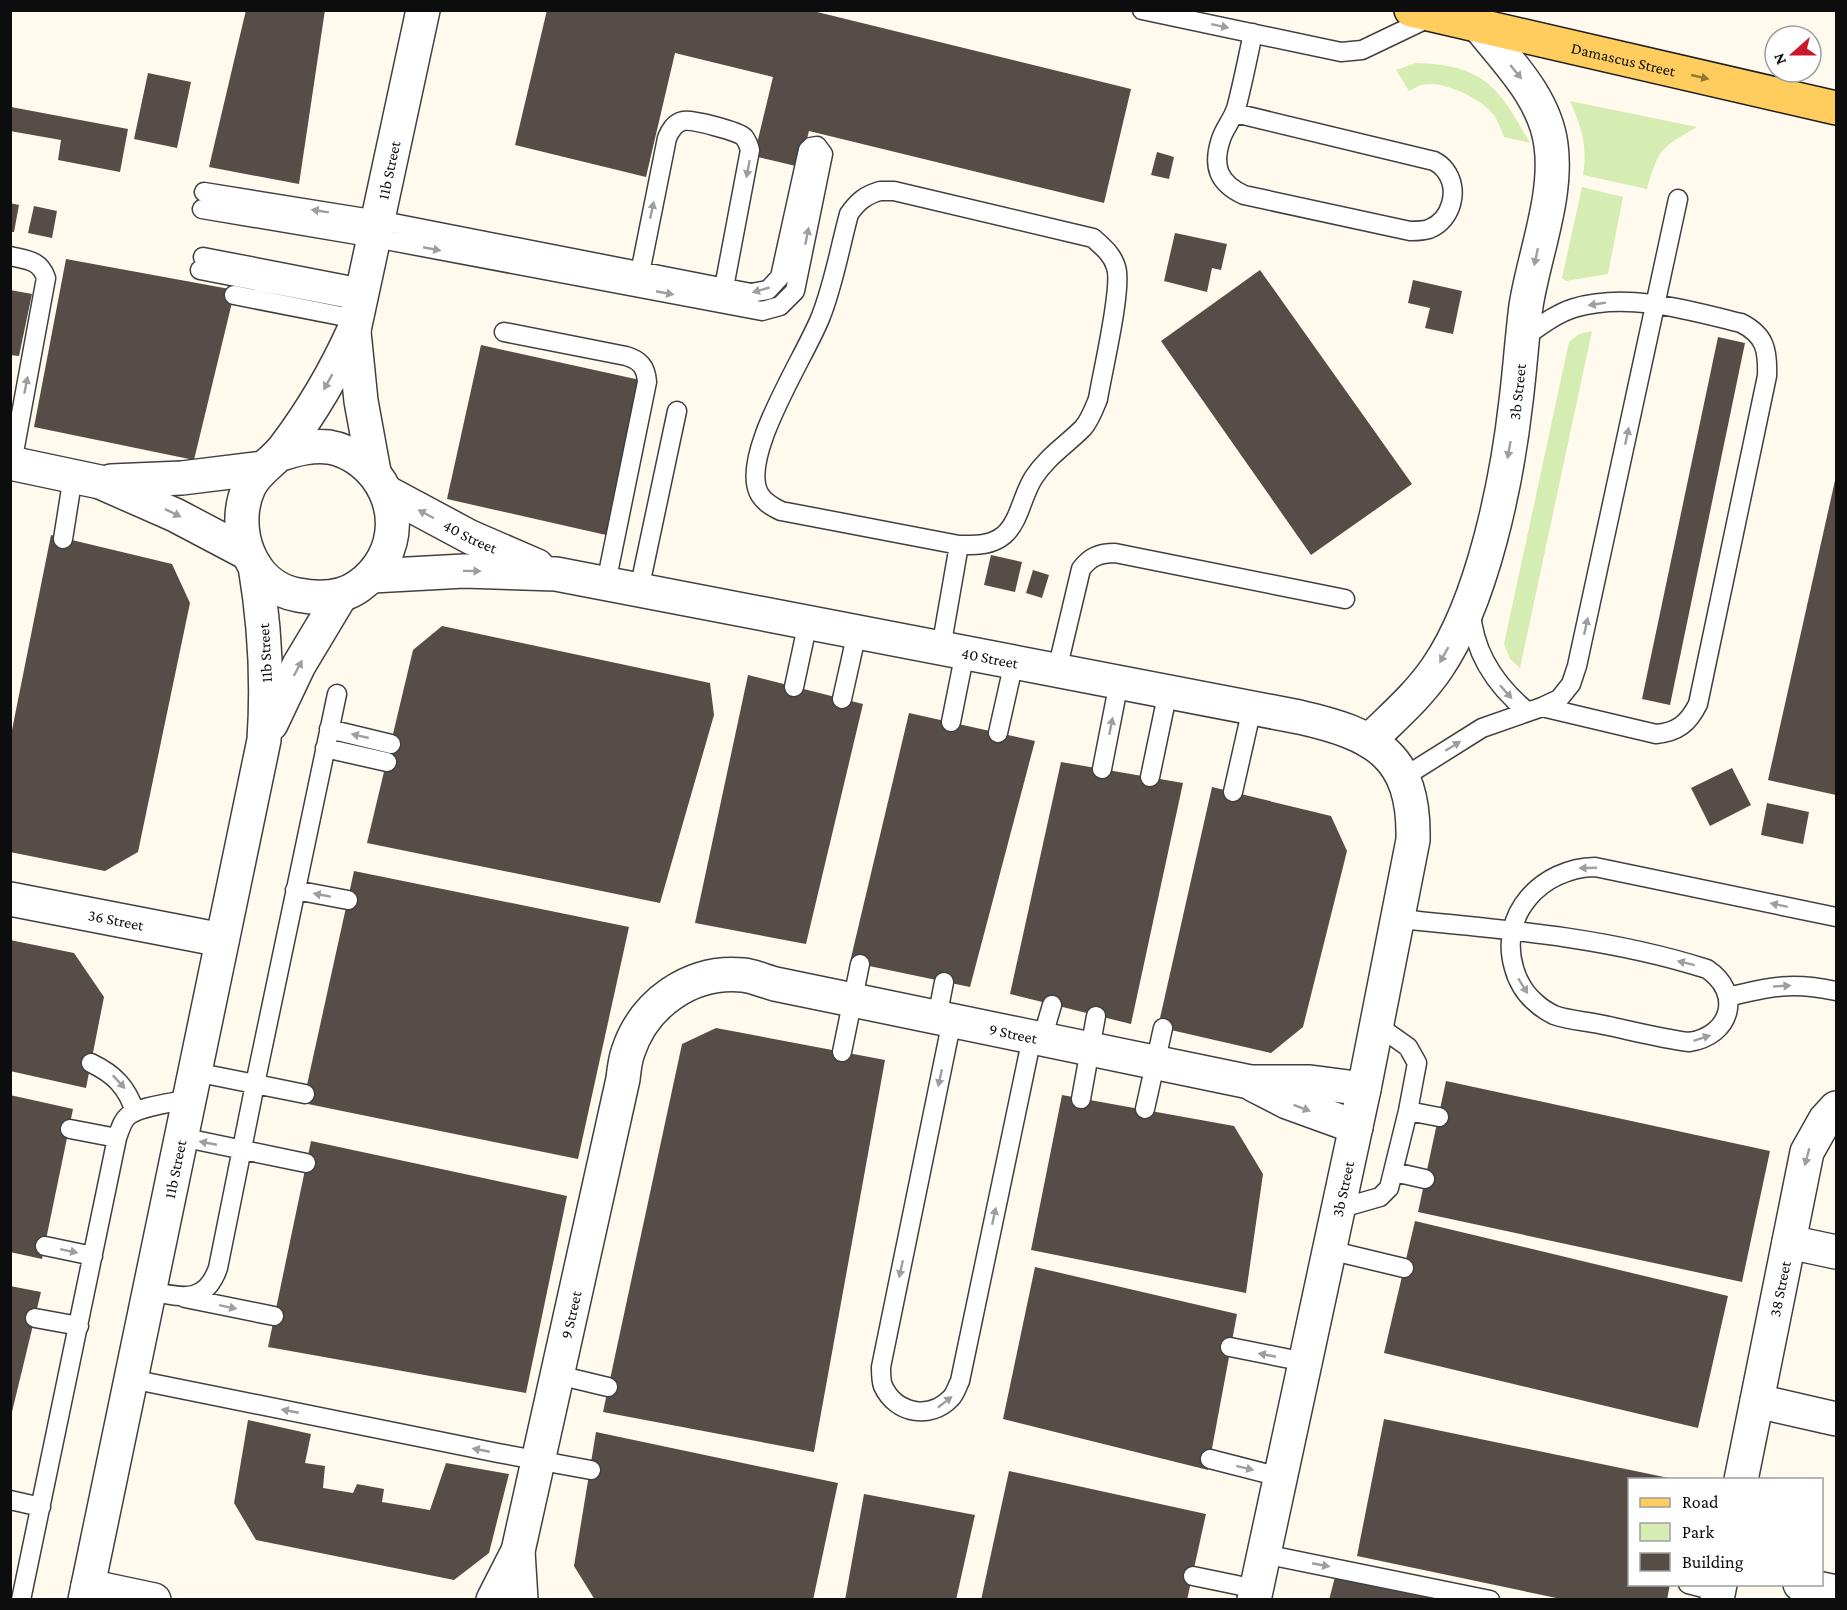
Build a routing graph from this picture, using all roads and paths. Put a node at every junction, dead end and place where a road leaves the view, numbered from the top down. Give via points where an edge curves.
1 (423, 10) edge
2 (1142, 10) edge
3 (1423, 13) edge
4 (1480, 27) junction
5 (1253, 33) junction
6 (1836, 108) edge
7 (1235, 113) junction
8 (1678, 199) dead end
9 (203, 201) dead end
10 (376, 229) junction
11 (10, 256) edge
12 (201, 263) dead end
13 (639, 279) junction
14 (234, 295) dead end
15 (723, 296) junction
16 (1655, 306) junction
17 (358, 310) junction
18 (504, 332) dead end
19 (1523, 338) junction
20 (677, 411) dead end
21 (272, 461) junction
22 (11, 463) edge
23 (86, 479) junction
24 (381, 482) junction
25 (63, 539) dead end
26 (959, 545) junction
27 (251, 560) junction
28 (556, 574) junction
29 (372, 576) junction
30 (606, 584) junction
31 (639, 590) junction
32 (341, 595) junction
33 (1345, 599) dead end
34 (1470, 601) junction
35 (808, 622) junction
36 (857, 632) junction
37 (953, 650) junction
38 (1014, 662) junction
39 (1057, 670) junction
40 (1119, 682) junction
41 (794, 687) dead end
42 (1168, 691) junction
43 (337, 694) dead end
44 (842, 699) dead end
45 (1252, 708) junction
46 (1535, 710) junction
47 (951, 722) dead end
48 (329, 729) junction
49 (998, 733) dead end
50 (264, 740) junction
51 (1369, 741) junction
52 (391, 744) dead end
53 (326, 748) junction
54 (387, 762) dead end
55 (1102, 769) dead end
56 (1150, 777) dead end
57 (1404, 777) junction
58 (1233, 792) dead end
59 (295, 890) junction
60 (10, 898) edge
61 (348, 900) dead end
62 (1836, 917) edge
63 (1398, 919) junction
64 (1511, 930) junction
65 (222, 940) junction
66 (860, 964) dead end
67 (944, 981) dead end
68 (1836, 991) edge
69 (1728, 997) junction
70 (853, 1000) junction
71 (1052, 1005) dead end
72 (1096, 1016) dead end
73 (944, 1019) junction
74 (1377, 1025) junction
75 (1163, 1028) dead end
76 (1037, 1038) junction
77 (1090, 1049) junction
78 (842, 1052) dead end
79 (91, 1063) dead end
80 (1154, 1063) junction
81 (1250, 1082) junction
82 (255, 1084) junction
83 (192, 1086) junction
84 (1364, 1089) junction
85 (305, 1094) dead end
86 (1081, 1099) dead end
87 (1836, 1108) edge
88 (1145, 1109) dead end
89 (1408, 1111) junction
90 (135, 1112) junction
91 (1438, 1117) dead end
92 (1356, 1127) junction
93 (70, 1129) dead end
94 (181, 1137) junction
95 (117, 1138) junction
96 (243, 1149) junction
97 (306, 1163) dead end
98 (1394, 1172) junction
99 (1425, 1179) dead end
100 (1338, 1209) junction
101 (1789, 1242) junction
102 (45, 1246) dead end
103 (1329, 1250) junction
104 (1836, 1252) edge
105 (93, 1256) junction
106 (1404, 1268) dead end
107 (150, 1291) junction
108 (183, 1298) junction
109 (274, 1316) dead end
110 (35, 1318) dead end
111 (79, 1326) junction
112 (1230, 1347) dead end
113 (1305, 1362) junction
114 (558, 1375) junction
115 (131, 1379) junction
116 (608, 1387) dead end
117 (1757, 1401) junction
118 (1836, 1419) edge
119 (1210, 1460) dead end
120 (538, 1461) junction
121 (591, 1470) dead end
122 (1280, 1477) junction
123 (1741, 1478) edge
124 (10, 1500) edge
125 (41, 1507) junction
126 (518, 1551) junction
127 (1264, 1554) junction
128 (1193, 1576) dead end
129 (1809, 1586) edge
130 (18, 1591) edge
131 (1836, 1592) edge
132 (86, 1593) edge
133 (1255, 1594) edge
134 (153, 1599) edge
135 (494, 1599) edge
136 (522, 1599) edge
137 (1490, 1599) edge

1 - 10 street, 11b Street
2 -> 5 lane
3 - 4 main road, Damascus Street
3 - 5 lane via 1362,50 1351,52
4 -> 6 main road, Damascus Street
4 -> 19 street, 3b Street via 1527,85 1546,124 1551,145 1548,202
5 - 7 lane
7 - 7 lane via 1221,139 1218,168 1222,180 1244,195 1410,231 1428,229 1444,219 1452,203 1452,184 1445,169 1434,160
8 - 16 lane
9 - 10 lane
10 - 13 lane
10 - 17 street, 11b Street
22 -> 11 lane via 46,278 34,261
12 - 17 lane
13 - 15 lane
13 -> 15 lane via 667,138 675,124 692,122 738,133 750,150
14 - 17 lane
15 -> 15 lane via 750,310 772,309 795,291 823,154 817,146 807,155 780,277 768,290
16 -> 19 lane via 1599,302 1572,309
46 -> 16 lane via 1559,699 1571,684 1577,666
16 - 46 lane via 1741,323 1755,330 1768,361 1698,704 1682,727 1656,734
17 -> 21 street, 11b Street via 339,363
17 - 24 street, 11b Street via 362,401
18 - 30 lane via 626,356 642,364 646,373
19 -> 34 street, 3b Street via 1507,461 1486,553
20 - 31 lane
21 - 23 street via 182,478
21 - 24 street via 305,447 331,447 354,456
21 - 27 street via 249,486 242,508 241,531
22 - 23 street
23 - 25 lane
23 -> 27 street via 175,514
28 -> 24 street, 40 Street via 470,537
24 - 29 street via 393,515 392,537
26 - 26 lane via 983,545 1005,534 1031,480 1084,427 1098,399 1117,287 1116,267 1108,251 1093,238 894,191 880,191 857,203 849,214 822,315 768,425 755,480 768,505 781,511
26 - 37 lane
27 - 32 street via 272,584 293,595 317,599
27 - 50 street, 11b Street via 262,609 266,653
29 -> 28 street, 40 Street via 464,571
28 - 30 street, 40 Street
29 - 32 street
30 - 31 street, 40 Street
31 - 35 street, 40 Street
50 -> 32 street, 11b Street via 299,665
33 - 39 lane via 1115,553 1096,555 1082,569
34 -> 46 lane via 1472,627 1492,675 1508,696
34 -> 51 street, 3b Street via 1438,667
35 - 36 street, 40 Street
35 - 41 lane
36 - 37 street, 40 Street
36 - 44 lane
37 - 38 street, 40 Street
37 - 47 lane
38 - 39 street, 40 Street
38 - 49 lane
39 - 40 street, 40 Street
40 - 42 street, 40 Street
55 -> 40 lane
42 - 45 street, 40 Street
42 - 56 lane
43 - 48 lane
45 - 51 street, 40 Street via 1325,723
45 - 58 lane
57 -> 46 lane via 1482,728
52 -> 48 lane
48 - 53 lane
50 - 65 street, 11b Street
51 - 57 street, 40 Street via 1393,759
53 - 54 lane
53 - 59 lane
57 - 63 street, 3b Street via 1412,801 1413,840
61 -> 59 lane
59 - 82 lane
60 - 65 street, 36 Street
62 -> 64 lane via 1583,867 1558,874 1536,889
63 - 64 lane
63 - 74 street, 3b Street
69 -> 64 lane via 1717,975 1695,965 1586,940
64 -> 69 lane via 1510,955 1516,975 1534,1002 1554,1015 1689,1042 1710,1037 1719,1029 1729,1009
65 - 83 street, 11b Street
66 - 70 lane
67 - 73 lane
69 -> 68 lane via 1787,985
70 - 73 street, 9 Street
70 - 78 lane
70 - 114 street, 9 Street via 774,984 745,986 693,1001 651,1033 634,1055 623,1079
71 - 76 lane
72 - 77 lane
73 - 76 street, 9 Street
73 -> 76 lane via 881,1367 882,1384 891,1400 906,1410 923,1413 939,1408 953,1396 960,1381
74 - 84 street, 3b Street
74 - 89 lane via 1408,1047 1415,1057
75 - 80 lane
76 - 77 street, 9 Street
77 - 80 street, 9 Street
77 - 86 lane
79 -> 90 lane via 120,1082
80 - 81 street, 9 Street
80 - 88 lane
81 - 84 street, 9 Street via 1310,1082
81 -> 92 street, 9 Street via 1287,1102
82 - 83 lane
82 - 85 lane
82 - 96 lane
83 - 90 lane
83 - 94 street, 11b Street
84 - 92 street, 3b Street
87 -> 101 street, 38 Street via 1807,1152
89 - 91 lane
89 - 98 lane
90 - 95 lane via 127,1117
92 - 100 street, 3b Street
93 - 95 lane
96 -> 94 lane
94 - 107 street, 11b Street
95 - 105 lane
96 - 97 lane
96 - 108 lane via 214,1280 195,1296
98 - 99 lane
98 - 100 lane via 1389,1188 1380,1197
100 - 103 street, 3b Street
101 - 104 street
101 - 117 street, 38 Street
102 -> 105 lane
103 - 106 lane
103 - 113 street, 3b Street
105 - 111 lane
107 - 108 lane
107 - 115 street, 11b Street
108 -> 109 lane
110 - 111 lane
111 - 125 lane
113 -> 112 lane
113 - 122 street, 3b Street
114 - 116 lane
114 - 120 street, 9 Street
120 -> 115 lane
115 - 132 street, 11b Street
117 - 118 street
117 - 123 street, 38 Street
119 -> 122 lane
120 - 121 lane
120 - 126 street, 9 Street
122 - 127 street, 3b Street
124 - 125 lane
125 - 130 lane
126 - 135 street, 9 Street
126 - 136 street, 9 Street
127 - 133 street, 3b Street
127 -> 137 lane
128 - 133 lane
129 - 131 street
132 - 134 street

